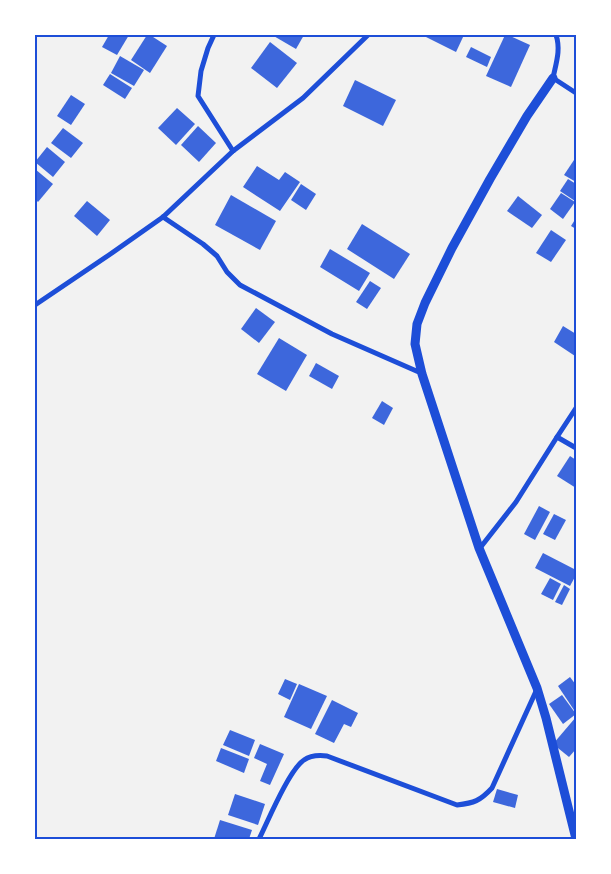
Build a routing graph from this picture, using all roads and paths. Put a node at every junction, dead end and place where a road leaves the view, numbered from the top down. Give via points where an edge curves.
1 (214, 35) edge
2 (368, 35) edge
3 (556, 35) edge
4 (553, 78) junction
5 (576, 93) edge
6 (233, 151) junction
7 (163, 217) junction
8 (35, 305) edge
9 (422, 374) junction
10 (576, 408) edge
11 (557, 437) junction
12 (576, 448) edge
13 (480, 548) junction
14 (537, 688) junction
15 (260, 839) edge
16 (576, 839) edge

1 - 6 street via 201,71 198,96
2 - 6 street via 303,98
3 - 4 street via 559,52
4 - 5 street
4 - 9 street via 490,179 425,302 417,324 415,344
6 - 7 street
7 - 8 street
7 - 9 street via 218,256 240,285 332,334
9 - 13 street
10 - 11 street
11 - 12 street
11 - 13 street via 516,502
13 - 14 street
14 - 15 street via 492,788 473,803 457,804 327,756 313,756 303,760 292,774
14 - 16 street

